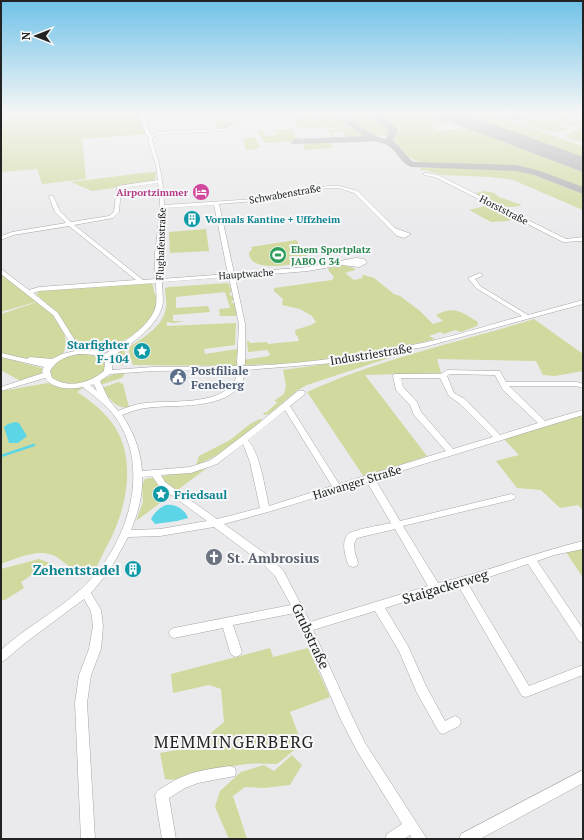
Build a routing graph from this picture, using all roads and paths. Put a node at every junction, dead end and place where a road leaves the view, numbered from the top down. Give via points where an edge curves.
1 (154, 152) edge
2 (426, 174) dead end
3 (160, 181) junction
4 (51, 197) dead end
5 (216, 204) junction
6 (162, 207) junction
7 (70, 224) junction
8 (392, 229) dead end
9 (1, 238) edge
10 (583, 239) edge
11 (341, 263) dead end
12 (1, 271) edge
13 (232, 275) junction
14 (480, 275) dead end
15 (159, 281) junction
16 (142, 282) junction
17 (28, 292) junction
18 (583, 302) edge
19 (526, 316) junction
20 (69, 335) junction
21 (127, 341) junction
22 (79, 352) junction
23 (98, 353) junction
24 (68, 354) junction
25 (1, 355) edge
26 (106, 357) junction
27 (51, 364) junction
28 (241, 366) junction
29 (109, 368) junction
30 (444, 376) junction
31 (48, 378) junction
32 (96, 381) junction
33 (84, 384) junction
34 (504, 384) junction
35 (583, 386) edge
36 (1, 389) edge
37 (301, 393) dead end
38 (105, 400) junction
39 (286, 405) junction
40 (583, 412) edge
41 (117, 414) junction
42 (544, 424) junction
43 (498, 438) junction
44 (244, 440) junction
45 (451, 452) junction
46 (156, 473) junction
47 (139, 474) junction
48 (369, 478) junction
49 (337, 488) junction
50 (511, 497) dead end
51 (265, 510) junction
52 (215, 523) junction
53 (398, 526) junction
54 (126, 533) junction
55 (583, 544) edge
56 (530, 559) junction
57 (353, 563) dead end
58 (462, 582) junction
59 (435, 588) junction
60 (85, 592) junction
61 (378, 606) junction
62 (298, 608) junction
63 (227, 623) junction
64 (308, 627) junction
65 (174, 633) dead end
66 (583, 638) edge
67 (236, 652) dead end
68 (1, 657) edge
69 (583, 670) edge
70 (455, 722) dead end
71 (230, 772) dead end
72 (583, 776) edge
73 (411, 826) junction
74 (88, 839) edge
75 (169, 839) edge
76 (392, 839) edge
77 (420, 839) edge
78 (466, 839) edge

1 - 3 street, Flughafenstraße
2 - 10 street, Horststraße via 436,176 565,241
3 - 6 street, Flughafenstraße
3 - 7 street via 119,187 114,215
4 - 7 street via 61,216
5 - 6 street, Schwabenstraße
5 - 8 street, Schwabenstraße via 339,187 356,192
5 - 13 street
6 - 15 street, Flughafenstraße via 158,247
7 - 9 street
7 - 16 street
11 - 13 street, Hauptwache via 294,271
12 - 17 street
13 - 15 street, Hauptwache
13 - 28 street via 242,324
14 - 19 street via 471,278 478,287
15 - 16 street, Hauptwache
15 - 21 street, Flughafenstraße via 157,313 148,326
16 - 17 street, Hauptwache via 39,289
17 - 20 street via 56,314
18 - 19 street, Industriestraße
19 - 28 street, Industriestraße via 391,352 304,364
20 - 22 street
20 - 24 street
21 - 23 street, Flughafenstraße
21 - 26 street, Flughafenstraße
22 - 23 street
22 - 24 street
23 - 26 street
24 - 27 street
25 - 27 street
26 - 29 street
27 - 31 street
28 - 29 street, Industriestraße
28 - 41 street via 240,379 236,386 219,397 204,401 145,405
29 - 32 street
30 - 34 street via 447,372 495,372 500,375
30 - 43 street via 448,390
30 - 45 street via 397,376 399,388
31 - 33 street via 67,386
31 - 36 street
32 - 33 street
32 - 38 street
33 - 38 street
34 - 35 street
34 - 42 street
37 - 39 street
38 - 41 street
39 - 44 street
39 - 49 street
40 - 42 street, Hawanger Straße
41 - 47 street via 130,436
42 - 43 street, Hawanger Straße
43 - 45 street, Hawanger Straße
44 - 46 street via 207,465 191,470
44 - 51 street via 250,449
45 - 48 street, Hawanger Straße
46 - 47 street
46 - 52 street, Grubstraße via 162,484
47 - 54 street via 136,504
48 - 49 street, Hawanger Straße
48 - 53 street
49 - 51 street, Hawanger Straße
50 - 53 street
51 - 52 street, Hawanger Straße
52 - 54 street, Hawanger Straße via 154,533
52 - 62 street, Grubstraße via 273,565
53 - 57 street via 354,535 349,543
53 - 59 street
54 - 60 street via 103,572
55 - 56 street, Staigackerweg
56 - 58 street, Staigackerweg
56 - 66 street
58 - 59 street, Staigackerweg
58 - 69 street via 526,692
59 - 61 street, Staigackerweg
60 - 68 street via 23,637
60 - 74 street via 96,610 98,626 95,649 85,675 81,703
61 - 64 street, Staigackerweg
61 - 70 street via 404,649 421,689 443,728
62 - 63 street
62 - 64 street, Grubstraße
63 - 65 street
63 - 67 street
64 - 73 street, Grubstraße via 358,742
71 - 75 street via 192,779 162,795
72 - 78 street
73 - 76 street
73 - 77 street, Grubstraße

